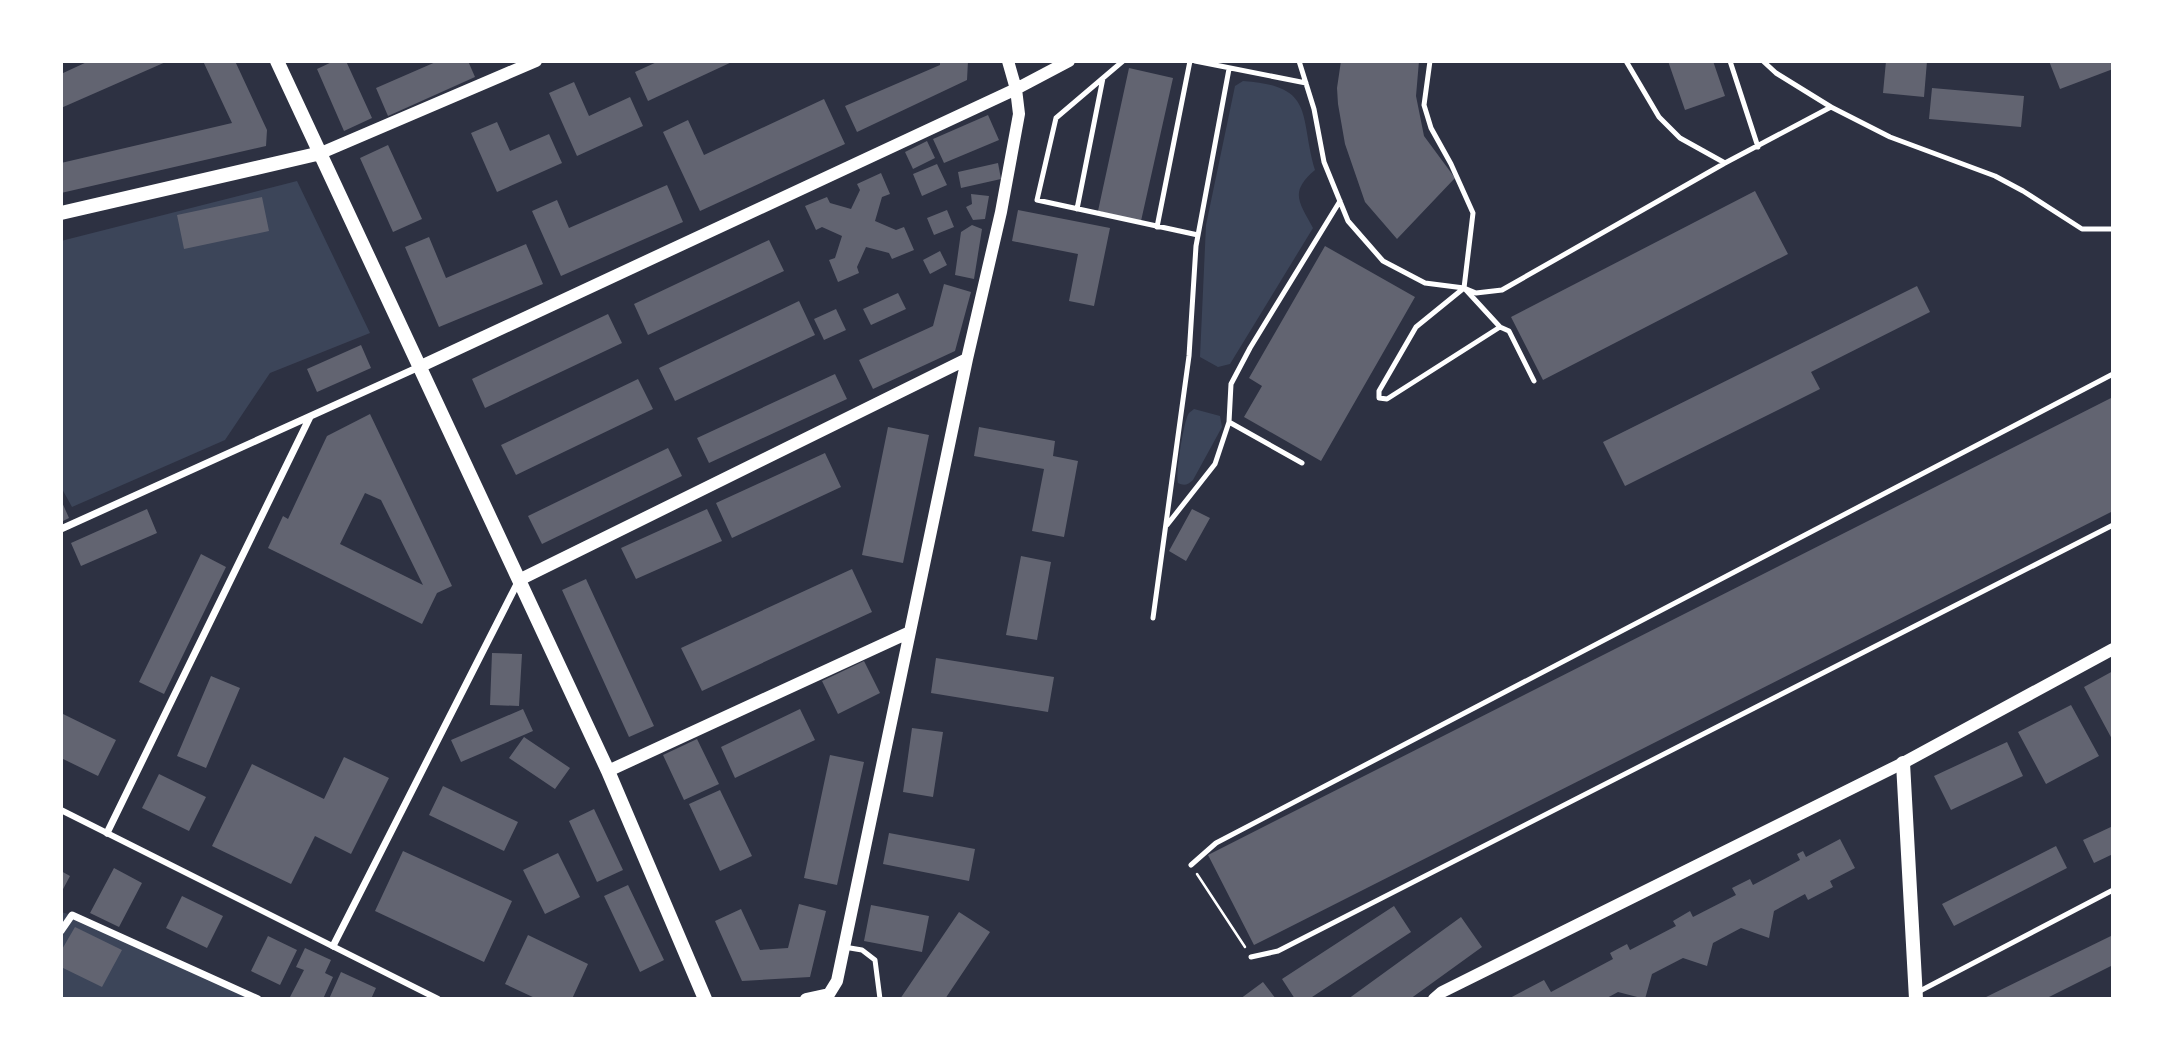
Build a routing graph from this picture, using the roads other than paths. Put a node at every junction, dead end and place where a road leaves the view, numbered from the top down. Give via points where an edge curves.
1 (277, 61) edge
2 (536, 61) edge
3 (1008, 61) edge
4 (1069, 61) edge
5 (1124, 61) edge
6 (1192, 61) edge
7 (1299, 61) edge
8 (1430, 61) edge
9 (1626, 61) edge
10 (1730, 61) edge
11 (1763, 61) edge
12 (1229, 69) junction
13 (1103, 78) junction
14 (1306, 83) junction
15 (1016, 89) junction
16 (1831, 107) junction
17 (1758, 147) junction
18 (321, 153) junction
19 (1725, 163) junction
20 (1340, 201) junction
21 (1077, 209) junction
22 (61, 213) edge
23 (1157, 227) junction
24 (2113, 229) edge
25 (1198, 234) junction
26 (1464, 288) junction
27 (1500, 327) junction
28 (968, 359) junction
29 (419, 366) junction
30 (2113, 374) edge
31 (1534, 381) dead end
32 (310, 417) junction
33 (1229, 422) junction
34 (1302, 463) dead end
35 (2113, 525) edge
36 (1165, 528) junction
37 (61, 529) edge
38 (519, 580) junction
39 (1153, 618) dead end
40 (910, 632) junction
41 (2113, 649) edge
42 (1903, 763) junction
43 (608, 771) junction
44 (61, 810) edge
45 (107, 833) junction
46 (1191, 865) road end
47 (2113, 890) edge
48 (61, 931) edge
49 (333, 946) junction
50 (844, 947) junction
51 (1251, 957) road end
52 (1915, 996) edge
53 (1441, 997) edge
54 (257, 999) edge
55 (438, 999) edge
56 (705, 999) edge
57 (806, 999) edge
58 (880, 999) edge

1 - 18 main road
2 - 18 street
3 - 15 street
4 - 15 street
5 - 13 lane
6 - 12 lane
6 - 23 lane
7 - 14 lane
8 - 26 lane via 1424,105 1427,117 1473,213
9 - 19 lane via 1659,117 1680,138
10 - 17 lane
11 - 16 lane
12 - 14 lane
12 - 25 lane
13 - 21 lane
13 - 21 lane via 1056,118 1037,200
14 - 20 lane via 1324,162
15 - 28 street via 1019,114
15 - 29 street
16 - 17 lane
16 - 24 lane via 1890,137 1995,176 2082,229
17 - 19 lane
18 - 22 main road
18 - 29 main road
19 - 26 lane via 1502,290 1476,293
20 - 26 lane via 1348,221 1383,261 1425,284
20 - 33 lane via 1231,384
21 - 23 lane
23 - 25 lane
25 - 36 lane via 1189,356
26 - 27 lane
26 - 27 lane via 1416,327 1379,391 1380,398 1399,392
27 - 31 lane via 1509,331
28 - 38 street
28 - 40 street
29 - 32 street
29 - 38 main road
30 - 46 lane via 1216,843
32 - 37 street
32 - 45 street
33 - 34 lane
33 - 36 lane via 1215,464
35 - 51 lane via 1278,951
36 - 39 lane
38 - 43 main road
38 - 49 street
40 - 43 street
40 - 50 street
41 - 42 street
42 - 52 main road
42 - 53 street
43 - 56 main road
44 - 45 street
45 - 49 street
47 - 52 lane
48 - 54 street via 72,915
49 - 55 street
50 - 57 street via 837,981 829,994
50 - 58 lane via 862,950 875,960

